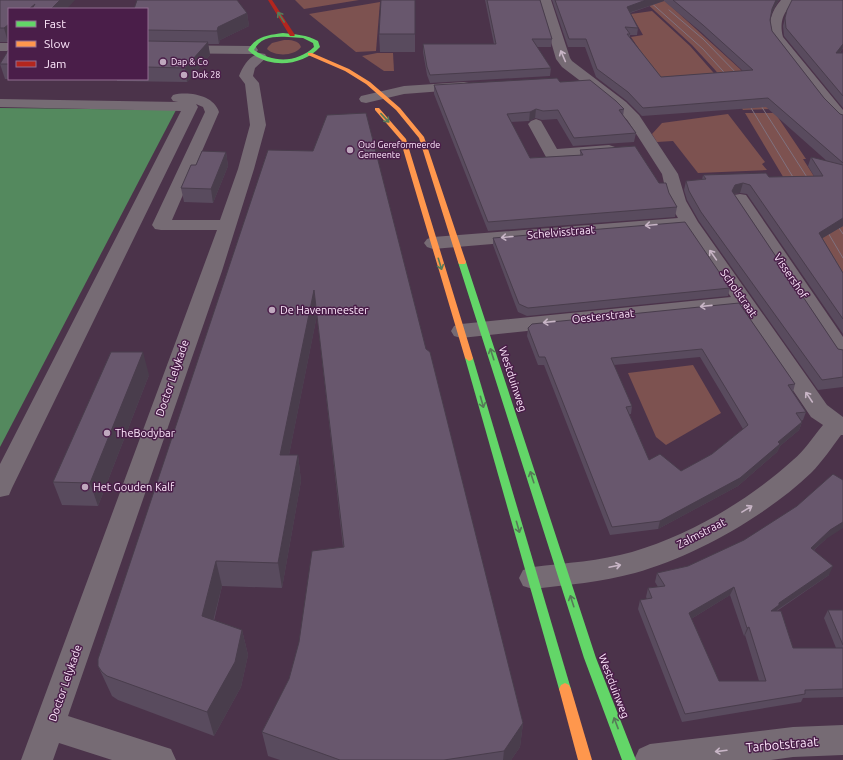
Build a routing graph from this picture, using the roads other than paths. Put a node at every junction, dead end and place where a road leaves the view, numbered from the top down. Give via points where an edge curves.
1 (270, 0) edge
2 (545, 0) edge
3 (786, 0) edge
4 (292, 34) junction
5 (148, 49) edge
6 (256, 54) junction
7 (310, 54) junction
8 (295, 60) junction
9 (277, 61) junction
10 (307, 64) dead end
11 (587, 79) junction
12 (563, 80) edge
13 (252, 83) junction
14 (476, 86) edge
15 (0, 95) edge
16 (382, 95) junction
17 (364, 97) joint
18 (0, 103) edge
19 (843, 119) edge
20 (536, 124) dead end
21 (637, 148) junction
22 (740, 199) dead end
23 (689, 222) junction
24 (227, 225) junction
25 (456, 241) junction
26 (434, 243) junction
27 (745, 302) junction
28 (484, 328) junction
29 (461, 331) junction
30 (843, 353) edge
31 (840, 425) edge
32 (0, 488) edge
33 (563, 575) junction
34 (533, 578) junction
35 (50, 726) junction
36 (843, 740) edge
37 (655, 759) edge
38 (37, 760) edge
39 (160, 760) edge
40 (585, 760) edge
41 (629, 760) edge

4 -> 1 main road
11 -> 2 street, Scholstraat via 563,59
3 - 19 street via 775,22 777,38
4 - 6 main road via 271,32 254,44
4 - 7 main road via 316,42 316,50
5 - 6 street
6 - 9 main road
6 - 13 street, Doctor Lelykade via 246,76
7 - 8 main road
7 - 16 main road, Westduinweg via 348,70
8 - 9 main road
8 - 10 main road
9 - 13 street
11 - 12 street
11 - 21 street, Scholstraat via 634,118
13 - 24 street, Doctor Lelykade via 257,134
14 - 16 street via 404,90
15 - 24 street via 188,98 208,104 212,112 161,225
16 - 17 street
16 - 25 main road, Westduinweg via 412,124 422,138
17 -> 26 main road via 395,128 403,140
18 - 32 street via 191,107
20 - 21 street via 552,154
21 - 23 street, Scholstraat via 670,174 677,201
22 - 30 street, Vissershof
23 -> 25 street, Schelvisstraat
27 -> 23 street, Scholstraat
24 - 35 street, Doctor Lelykade
25 - 26 street, Schelvisstraat
25 - 28 main road, Westduinweg
26 -> 29 main road
27 -> 28 street, Oesterstraat
31 -> 27 street, Scholstraat via 819,411
28 - 29 street, Oesterstraat
33 -> 28 main road, Westduinweg
29 -> 34 main road
33 -> 31 street, Zalmstraat via 635,562 692,540 750,507 803,466
33 - 34 street, Zalmstraat
41 -> 33 main road, Westduinweg via 590,658
34 - 40 main road
35 - 38 street, Doctor Lelykade
35 - 39 street
36 -> 37 street, Tarbotstraat via 793,742

